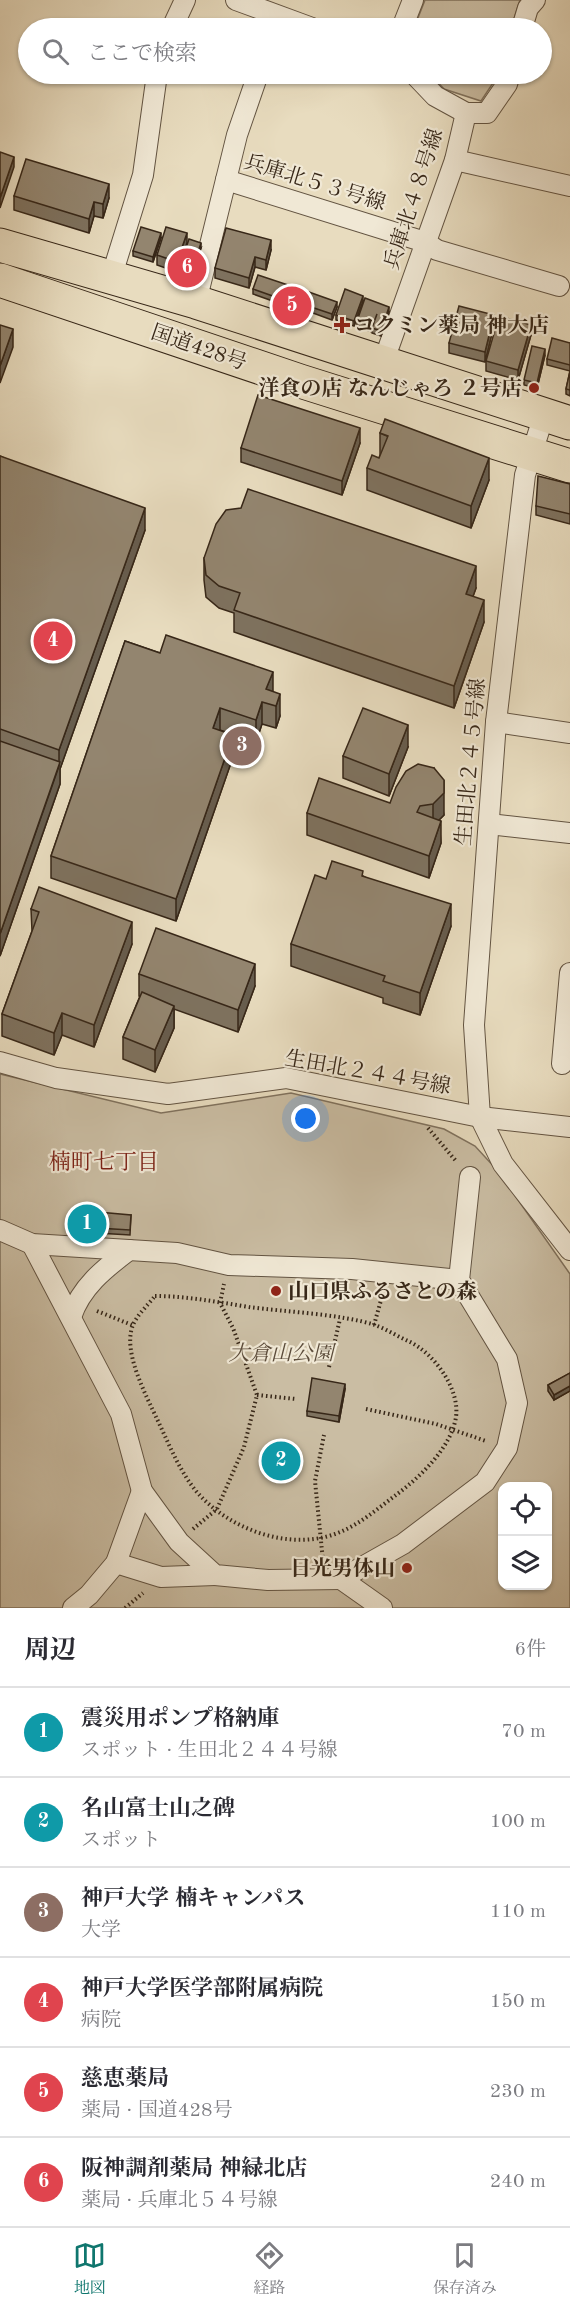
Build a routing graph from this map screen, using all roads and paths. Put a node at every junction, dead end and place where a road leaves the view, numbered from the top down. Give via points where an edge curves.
1 (185, 0) edge
2 (236, 0) edge
3 (413, 0) edge
4 (535, 0) edge
5 (177, 18) edge
6 (269, 18) edge
7 (406, 18) edge
8 (525, 18) edge
9 (156, 84) edge
10 (255, 84) edge
11 (424, 84) edge
12 (507, 84) edge
13 (466, 113) junction
14 (454, 160) junction
15 (226, 180) junction
16 (570, 186) edge
17 (425, 242) junction
18 (0, 245) edge
19 (111, 278) junction
20 (0, 280) edge
21 (559, 286) dead end
22 (196, 302) junction
23 (383, 363) junction
24 (557, 419) edge
25 (531, 453) junction
26 (570, 466) edge
27 (496, 722) junction
28 (570, 733) edge
29 (489, 824) junction
30 (570, 833) edge
31 (570, 973) edge
32 (0, 1062) edge
33 (562, 1064) dead end
34 (407, 1102) junction
35 (480, 1117) junction
36 (570, 1127) edge
37 (470, 1177) joint
38 (0, 1230) edge
39 (32, 1244) junction
40 (129, 1250) junction
41 (570, 1250) edge
42 (389, 1273) junction
43 (459, 1280) junction
44 (220, 1303) junction
45 (73, 1310) junction
46 (340, 1319) junction
47 (132, 1325) junction
48 (374, 1325) junction
49 (329, 1366) dead end
50 (257, 1395) junction
51 (296, 1399) dead end
52 (366, 1409) dead end
53 (452, 1430) junction
54 (324, 1435) dead end
55 (507, 1448) junction
56 (142, 1491) junction
57 (217, 1509) junction
58 (319, 1538) junction
59 (179, 1542) junction
60 (116, 1563) junction
61 (215, 1575) junction
62 (333, 1579) junction
63 (73, 1608) edge
64 (382, 1608) edge

1 - 5 street
2 - 6 street
3 - 7 street
4 - 8 street
9 - 19 street via 143,175
10 - 15 street
11 - 13 street via 435,96
12 - 13 street, 兵庫北４８号線 via 488,112
13 - 14 street, 兵庫北４８号線
14 - 16 street
14 - 17 street, 兵庫北４８号線
15 - 17 street, 兵庫北５３号線
15 - 22 street
17 - 21 street, 兵庫北５３号線 via 437,250
17 - 23 street, 兵庫北４８号線
18 - 19 highway, 国道428号
19 - 22 highway, 国道428号
20 - 25 highway, 国道428号 via 300,381
22 - 23 highway, 国道428号
23 - 24 highway, 国道428号
24 - 25 street, 生田北２４５号線
25 - 26 highway, 国道428号
25 - 27 street, 生田北２４５号線 via 525,475
27 - 28 street
27 - 29 street, 生田北２４５号線
29 - 30 street
29 - 35 street, 生田北２４５号線 via 474,1025
31 - 33 street
32 - 34 street, 生田北２４４号線 via 56,1078 168,1094 286,1078
34 - 35 street, 生田北２４４号線
34 - 37 path
35 - 36 street, 生田北２４４号線
35 - 41 street via 503,1164
37 - 43 street
38 - 39 street
39 - 40 street
39 - 45 street
40 - 42 street via 177,1252 228,1265
40 - 45 street via 99,1272
42 - 43 street
42 - 48 path
43 - 55 street via 507,1359 517,1403
44 - 46 path
44 - 47 path via 187,1296 155,1296
44 - 50 path
45 - 47 path
45 - 56 street via 121,1414
46 - 48 path
46 - 49 path
47 - 57 path via 130,1356 150,1404 180,1467 197,1492
48 - 53 path via 418,1345 442,1371 455,1398
50 - 51 path
50 - 57 path via 244,1447
52 - 53 path
53 - 55 path
53 - 58 path via 433,1460 408,1486 365,1518
54 - 58 path via 315,1481
55 - 62 street via 485,1482 403,1544
56 - 59 street
56 - 60 street
57 - 58 path via 245,1527 273,1537 297,1541
57 - 59 path
58 - 62 path
59 - 61 street
60 - 61 street via 161,1577
60 - 63 street
61 - 62 street via 268,1580
62 - 64 street

